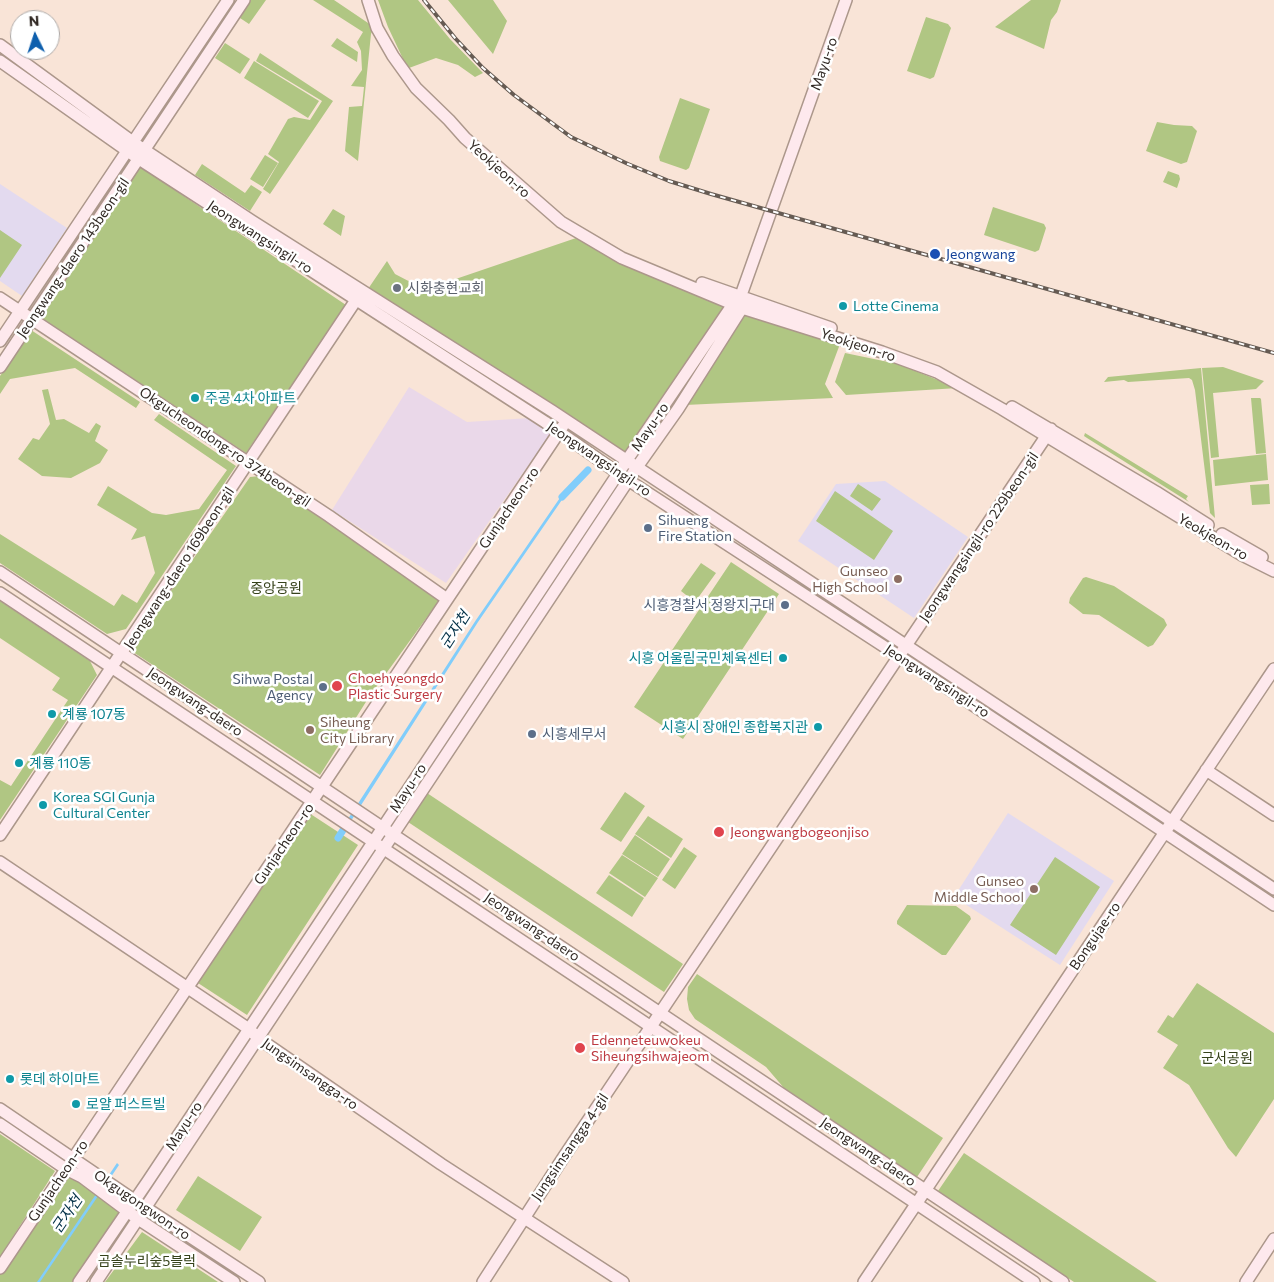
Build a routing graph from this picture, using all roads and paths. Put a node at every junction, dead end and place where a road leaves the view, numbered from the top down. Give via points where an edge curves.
1 (228, 0) edge
2 (244, 0) edge
3 (368, 0) edge
4 (846, 0) edge
5 (0, 45) edge
6 (0, 61) edge
7 (131, 147) junction
8 (142, 154) junction
9 (359, 295) junction
10 (0, 298) edge
11 (738, 303) junction
12 (20, 312) junction
13 (32, 319) junction
14 (0, 341) edge
15 (0, 366) edge
16 (567, 421) junction
17 (560, 432) junction
18 (1049, 432) junction
19 (627, 460) junction
20 (248, 463) junction
21 (637, 467) junction
22 (619, 472) junction
23 (628, 480) junction
24 (1274, 564) edge
25 (1274, 571) edge
26 (0, 572) edge
27 (0, 593) edge
28 (448, 599) junction
29 (906, 645) junction
30 (122, 654) junction
31 (899, 656) junction
32 (113, 668) junction
33 (1274, 669) edge
34 (1206, 770) junction
35 (326, 790) junction
36 (317, 804) junction
37 (1274, 815) edge
38 (1172, 821) junction
39 (378, 824) junction
40 (1165, 832) junction
41 (393, 834) junction
42 (0, 835) edge
43 (373, 841) junction
44 (384, 848) junction
45 (0, 862) edge
46 (1274, 889) edge
47 (1274, 905) edge
48 (188, 988) junction
49 (660, 1013) junction
50 (651, 1026) junction
51 (249, 1029) junction
52 (258, 1038) junction
53 (0, 1109) edge
54 (0, 1124) edge
55 (70, 1164) junction
56 (926, 1190) junction
57 (116, 1194) junction
58 (134, 1200) junction
59 (917, 1204) junction
60 (145, 1207) junction
61 (127, 1211) junction
62 (523, 1218) junction
63 (138, 1219) junction
64 (1274, 1239) edge
65 (0, 1268) edge
66 (79, 1282) edge
67 (96, 1282) edge
68 (234, 1282) edge
69 (259, 1282) edge
70 (483, 1282) edge
71 (623, 1282) edge
72 (864, 1282) edge
73 (1034, 1282) edge
74 (1063, 1282) edge
75 (1246, 1282) edge

1 - 7 street, Jeongwang-daero 143beon-gil
2 - 8 street, Jeongwang-daero 143beon-gil
3 - 11 street, Yeokjeon-ro via 393,56 416,88 449,120 462,125 564,216 647,263
4 - 11 street, Mayu-ro
5 - 7 street, Jeongwangsingil-ro
6 - 7 street, Jeongwangsingil-ro
7 - 8 street, Jeongwangsingil-ro
7 - 12 street, Jeongwang-daero 143beon-gil
8 - 9 street, Jeongwangsingil-ro
8 - 13 street, Jeongwang-daero 143beon-gil
9 - 16 street, Jeongwangsingil-ro
9 - 17 street, Jeongwangsingil-ro
9 - 20 street, Jeongwang-daero 169beon-gil
10 - 12 street, Okgucheondong-ro 374beon-gil
11 - 18 street, Yeokjeon-ro via 940,366
11 - 19 street, Mayu-ro
11 - 21 street, Mayu-ro via 678,409
12 - 13 street, Okgucheondong-ro 374beon-gil
12 - 14 street, Jeongwang-daero 143beon-gil
13 - 15 street, Jeongwang-daero 143beon-gil
13 - 20 street, Okgucheondong-ro 374beon-gil
16 - 17 street, Gunjacheon-ro
16 - 19 street, Jeongwangsingil-ro
17 - 22 street, Jeongwangsingil-ro
17 - 28 street, Gunjacheon-ro
18 - 24 street, Yeokjeon-ro
18 - 25 street, Yeokjeon-ro via 1236,551
18 - 29 street, Jeongwangsingil-ro 229beon-gil
19 - 21 street, Jeongwangsingil-ro
19 - 22 street, Mayu-ro
20 - 28 street, Okgucheondong-ro 374beon-gil
20 - 30 street, Jeongwang-daero 169beon-gil
21 - 23 street, Mayu-ro
21 - 29 street, Jeongwangsingil-ro
22 - 23 street, Jeongwangsingil-ro
22 - 39 street, Mayu-ro
23 - 31 street, Jeongwangsingil-ro
23 - 41 street, Mayu-ro
26 - 30 street, Jeongwang-daero
27 - 32 street, Jeongwang-daero
28 - 35 street, Gunjacheon-ro
29 - 31 street, Jeongwangsingil-ro 229beon-gil
29 - 38 street, Jeongwangsingil-ro
30 - 32 street, Jeongwang-daero 169beon-gil
30 - 35 street, Jeongwang-daero
31 - 40 street, Jeongwangsingil-ro
31 - 49 street, Jungsimsangga 4-gil
32 - 36 street, Jeongwang-daero
32 - 42 street, Jeongwang-daero 169beon-gil
33 - 34 street, Bongujae-ro
34 - 37 street
34 - 38 street, Bongujae-ro
35 - 36 street, Gunjacheon-ro
35 - 39 street, Jeongwang-daero
36 - 43 street, Jeongwang-daero
36 - 48 street, Gunjacheon-ro
38 - 40 street, Bongujae-ro
38 - 46 street, Jeongwangsingil-ro
39 - 41 street, Jeongwang-daero
39 - 43 street, Mayu-ro
40 - 47 street, Jeongwangsingil-ro
40 - 56 street, Bongujae-ro
41 - 44 street, Mayu-ro
41 - 49 street, Jeongwang-daero
43 - 44 street, Jeongwang-daero
43 - 51 street, Mayu-ro
44 - 50 street, Jeongwang-daero
44 - 52 street, Mayu-ro
45 - 48 street, Jungsimsangga-ro
48 - 51 street, Jungsimsangga-ro
48 - 55 street, Gunjacheon-ro
49 - 50 street, Jungsimsangga 4-gil
49 - 56 street, Jeongwang-daero
50 - 59 street, Jeongwang-daero
50 - 62 street, Jungsimsangga 4-gil
51 - 52 street, Jungsimsangga-ro
51 - 58 street, Mayu-ro
52 - 60 street, Mayu-ro
52 - 62 street, Jungsimsangga-ro
53 - 55 street, Okgugongwon-ro
54 - 55 street, Okgugongwon-ro
55 - 57 street, Okgugongwon-ro via 82,1177
55 - 57 street, Okgugongwon-ro via 94,1173
55 - 65 street, Gunjacheon-ro
56 - 59 street, Bongujae-ro
56 - 74 street, Jeongwang-daero
57 - 58 street, Okgugongwon-ro
57 - 61 street, Okgugongwon-ro
58 - 60 street, Okgugongwon-ro
58 - 61 street, Mayu-ro
59 - 72 street, Bongujae-ro
59 - 73 street, Jeongwang-daero
60 - 63 street, Mayu-ro
60 - 69 street, Okgugongwon-ro
61 - 63 street, Okgugongwon-ro
61 - 66 street, Mayu-ro
62 - 70 street, Jungsimsangga 4-gil
62 - 71 street, Jungsimsangga-ro
63 - 67 street, Mayu-ro
63 - 68 street, Okgugongwon-ro
64 - 75 street

